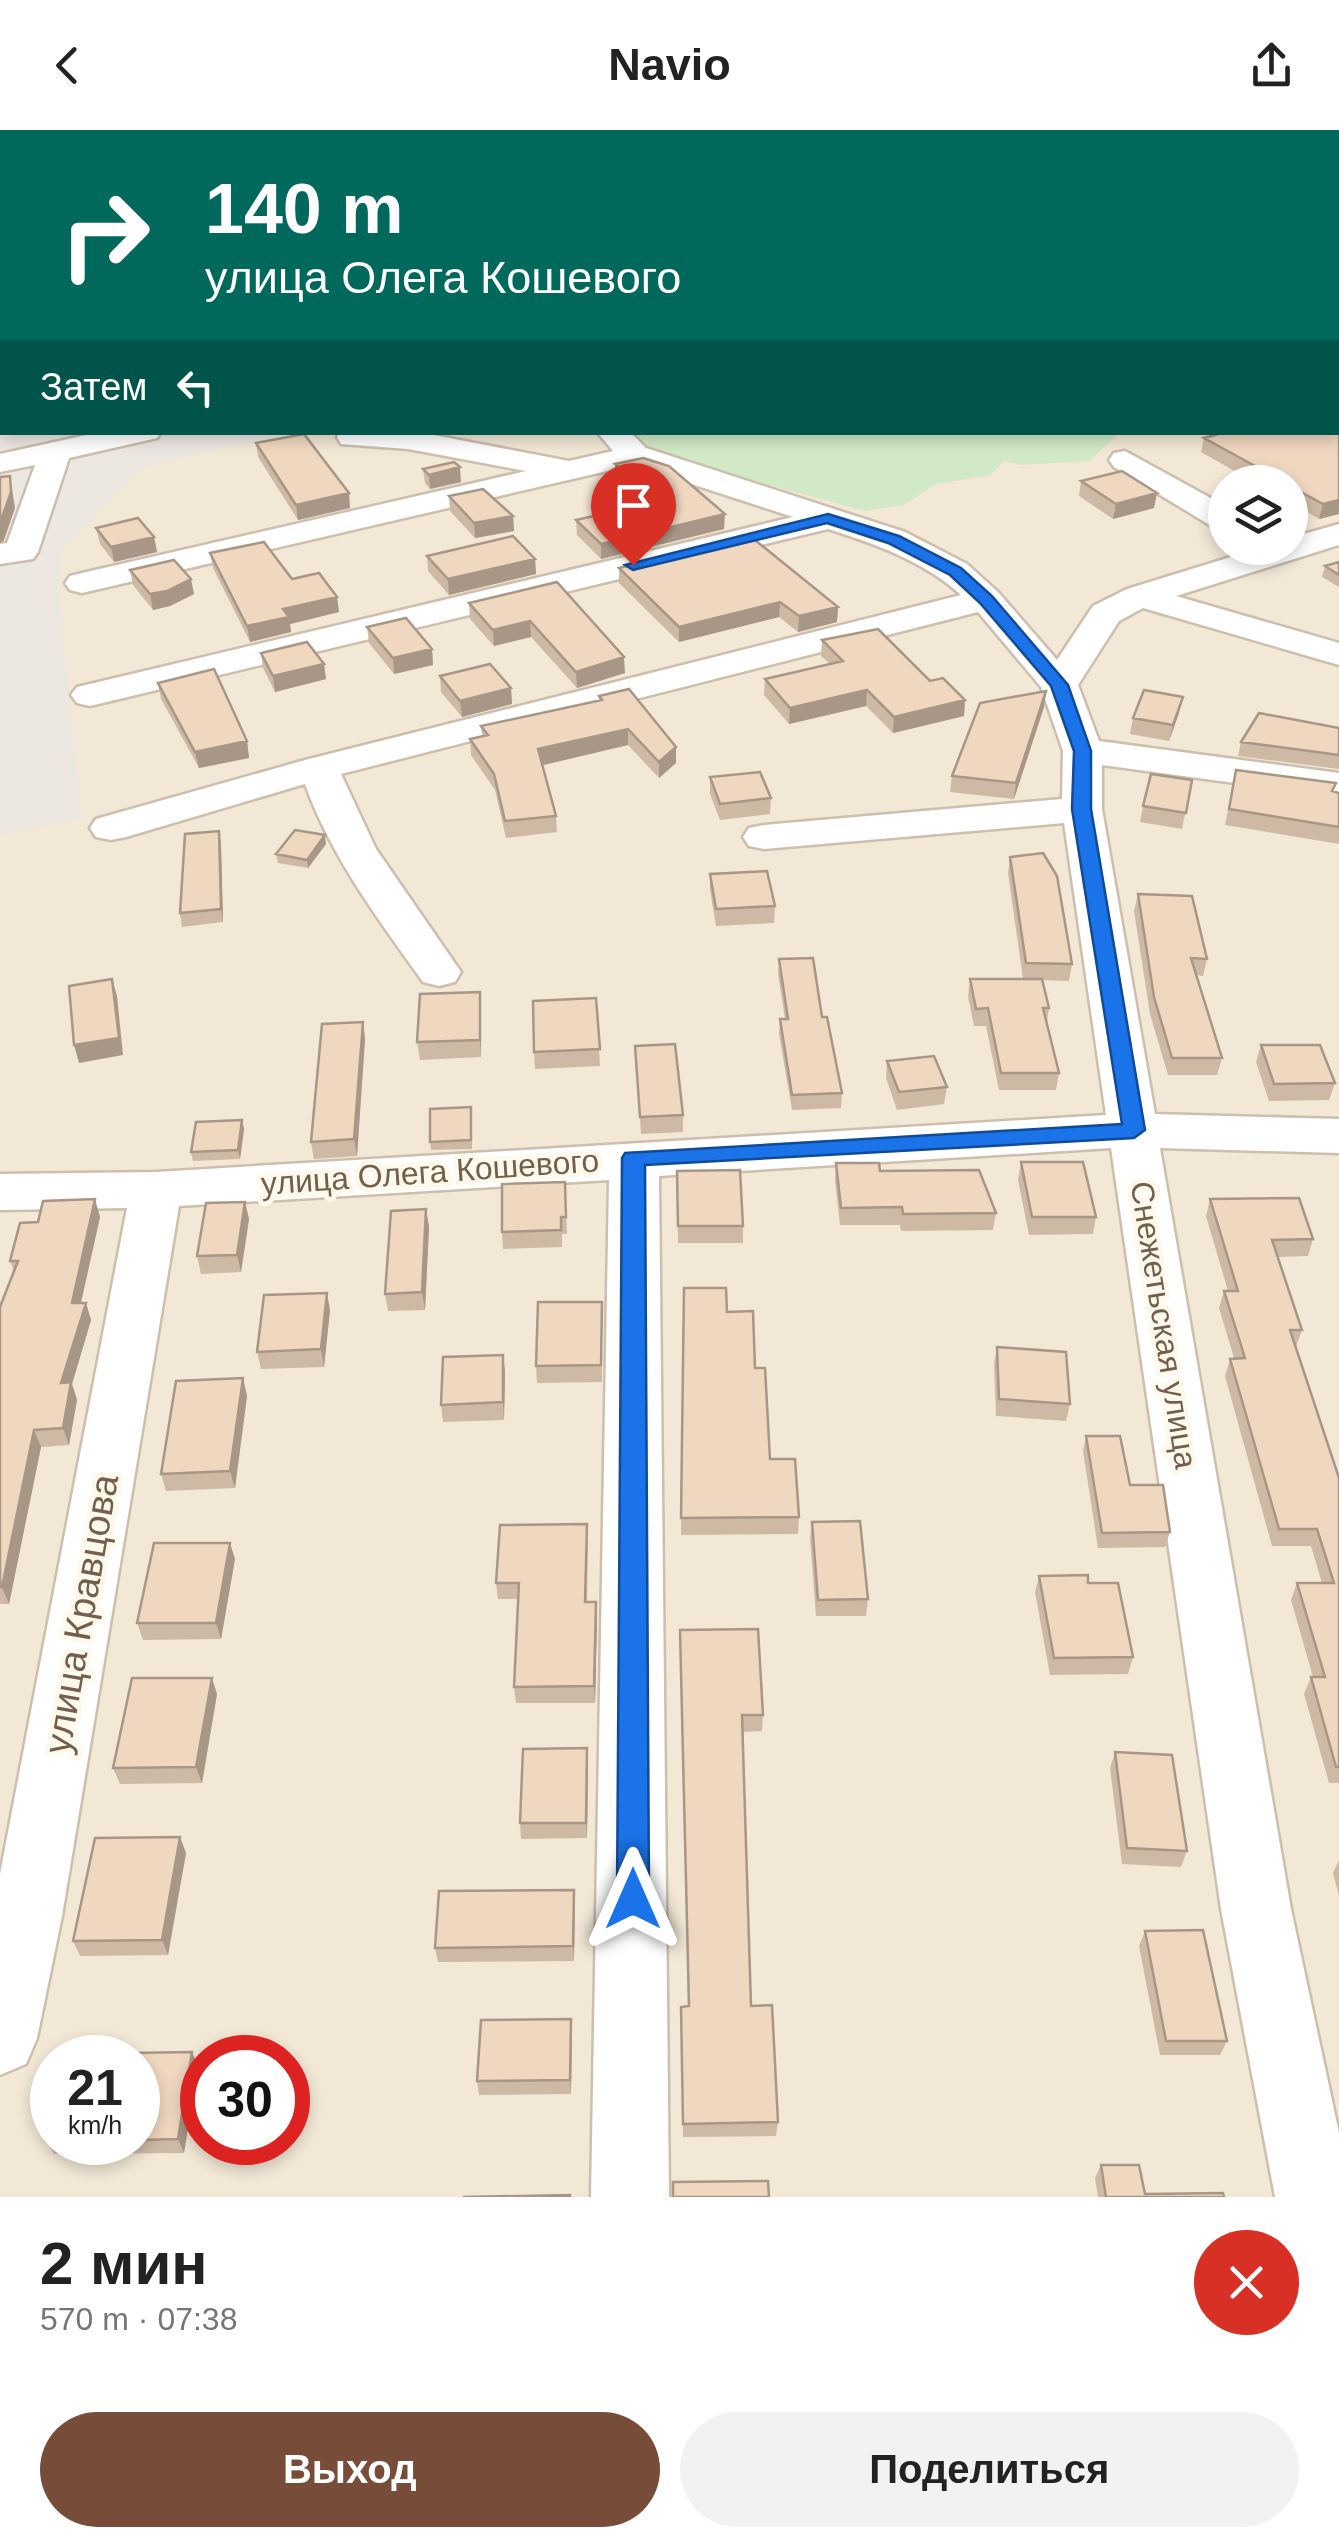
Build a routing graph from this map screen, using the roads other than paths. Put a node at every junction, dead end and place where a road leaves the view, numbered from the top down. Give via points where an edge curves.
1 (132, 435) edge
2 (352, 437) dead end
3 (624, 444) edge
4 (56, 452) junction
5 (1126, 460) dead end
6 (0, 463) edge
7 (572, 470) junction
8 (1208, 510) edge
9 (828, 518) junction
10 (1339, 534) edge
11 (1308, 542) edge
12 (0, 554) edge
13 (1231, 565) edge
14 (82, 583) dead end
15 (1139, 596) junction
16 (986, 599) junction
17 (1339, 654) edge
18 (1059, 685) junction
19 (90, 695) dead end
20 (1082, 751) junction
21 (319, 768) junction
22 (1339, 785) edge
23 (1082, 809) junction
24 (111, 828) dead end
25 (764, 838) dead end
26 (439, 972) dead end
27 (1134, 1130) junction
28 (1339, 1136) edge
29 (634, 1158) junction
30 (156, 1190) junction
31 (0, 1192) edge
32 (0, 2038) edge
33 (630, 2197) edge
34 (1314, 2197) edge

1 - 4 street
2 - 7 street via 408,440
3 - 7 street
3 - 9 street, Снежетьская улица
4 - 6 street
4 - 12 street via 21,552
5 - 8 street
7 - 14 street
9 - 16 street, Снежетьская улица via 924,555
9 - 19 street
10 - 11 street
13 - 15 street
15 - 17 street
15 - 18 street via 1106,614
16 - 18 street, Снежетьская улица
16 - 21 street
18 - 20 street, Снежетьская улица
20 - 22 street
20 - 23 street, Снежетьская улица
21 - 24 street
21 - 26 street via 365,869
23 - 25 street
23 - 27 street, Снежетьская улица
27 - 28 street, улица Олега Кошевого
27 - 29 street, улица Олега Кошевого
27 - 34 street, Снежетьская улица via 1256,1909
29 - 30 street, улица Олега Кошевого
29 - 33 street
30 - 31 street, улица Олега Кошевого
30 - 32 street, улица Кравцова

